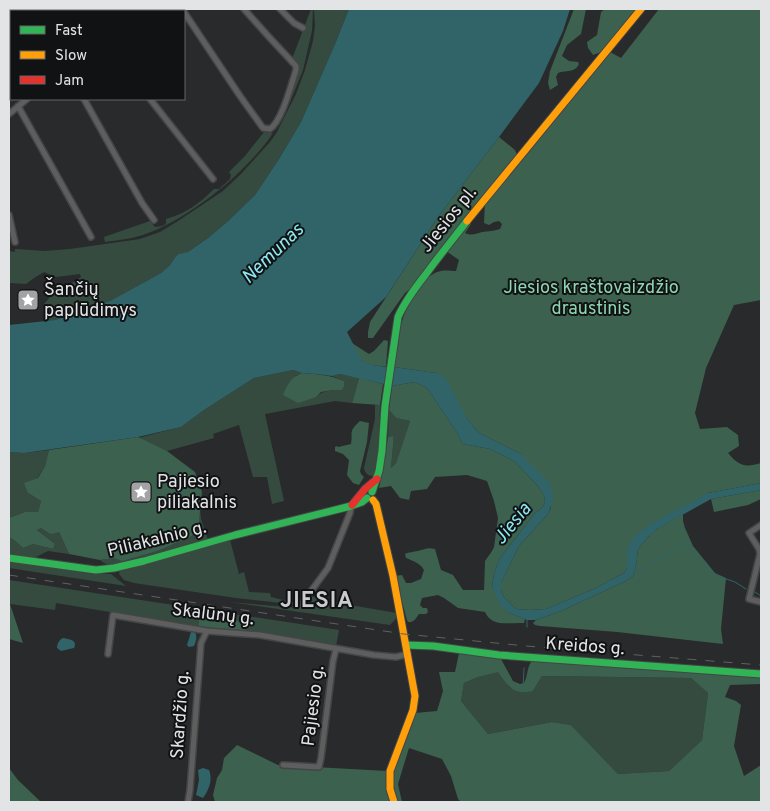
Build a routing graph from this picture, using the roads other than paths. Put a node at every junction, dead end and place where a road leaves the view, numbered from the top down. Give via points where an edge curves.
1 (244, 9) edge
2 (280, 9) edge
3 (641, 9) edge
4 (185, 14) edge
5 (303, 28) dead end
6 (26, 100) edge
7 (85, 100) edge
8 (151, 100) edge
9 (18, 106) junction
10 (9, 114) edge
11 (213, 178) dead end
12 (9, 214) edge
13 (154, 220) dead end
14 (91, 237) dead end
15 (15, 242) dead end
16 (376, 479) junction
17 (370, 499) junction
18 (351, 506) junction
19 (761, 525) edge
20 (9, 558) edge
21 (761, 602) edge
22 (300, 606) dead end
23 (207, 631) junction
24 (406, 645) junction
25 (336, 649) junction
26 (108, 654) dead end
27 (408, 654) junction
28 (761, 674) edge
29 (283, 764) dead end
30 (188, 802) edge
31 (394, 802) edge

1 - 4 street via 296,66 280,116 270,129 263,128
2 - 5 street
3 - 16 main road, Jiesios pl. via 471,215 402,308 392,351
6 - 9 street
7 - 13 street
8 - 11 street
9 - 10 street
9 - 14 street
12 - 15 street
16 - 17 main road, Jiesios pl. via 372,492 375,495
16 - 18 main road
17 - 18 main road, Piliakalnio g.
17 - 24 main road via 376,504
18 - 20 main road, Piliakalnio g. via 114,568 96,570
18 - 22 street via 328,568
19 - 21 street via 749,533 760,551 749,599
23 - 25 street, Skalūnų g. via 260,635
23 - 26 street, Skalūnų g. via 113,615
23 - 30 street, Skardžio g. via 201,643
24 - 27 main road
24 - 28 main road, Kreidos g. via 502,656
25 - 27 street, Skalūnų g. via 387,657
25 - 29 street, Pajiesio g. via 319,767
27 - 31 main road via 415,696 413,710 390,771

